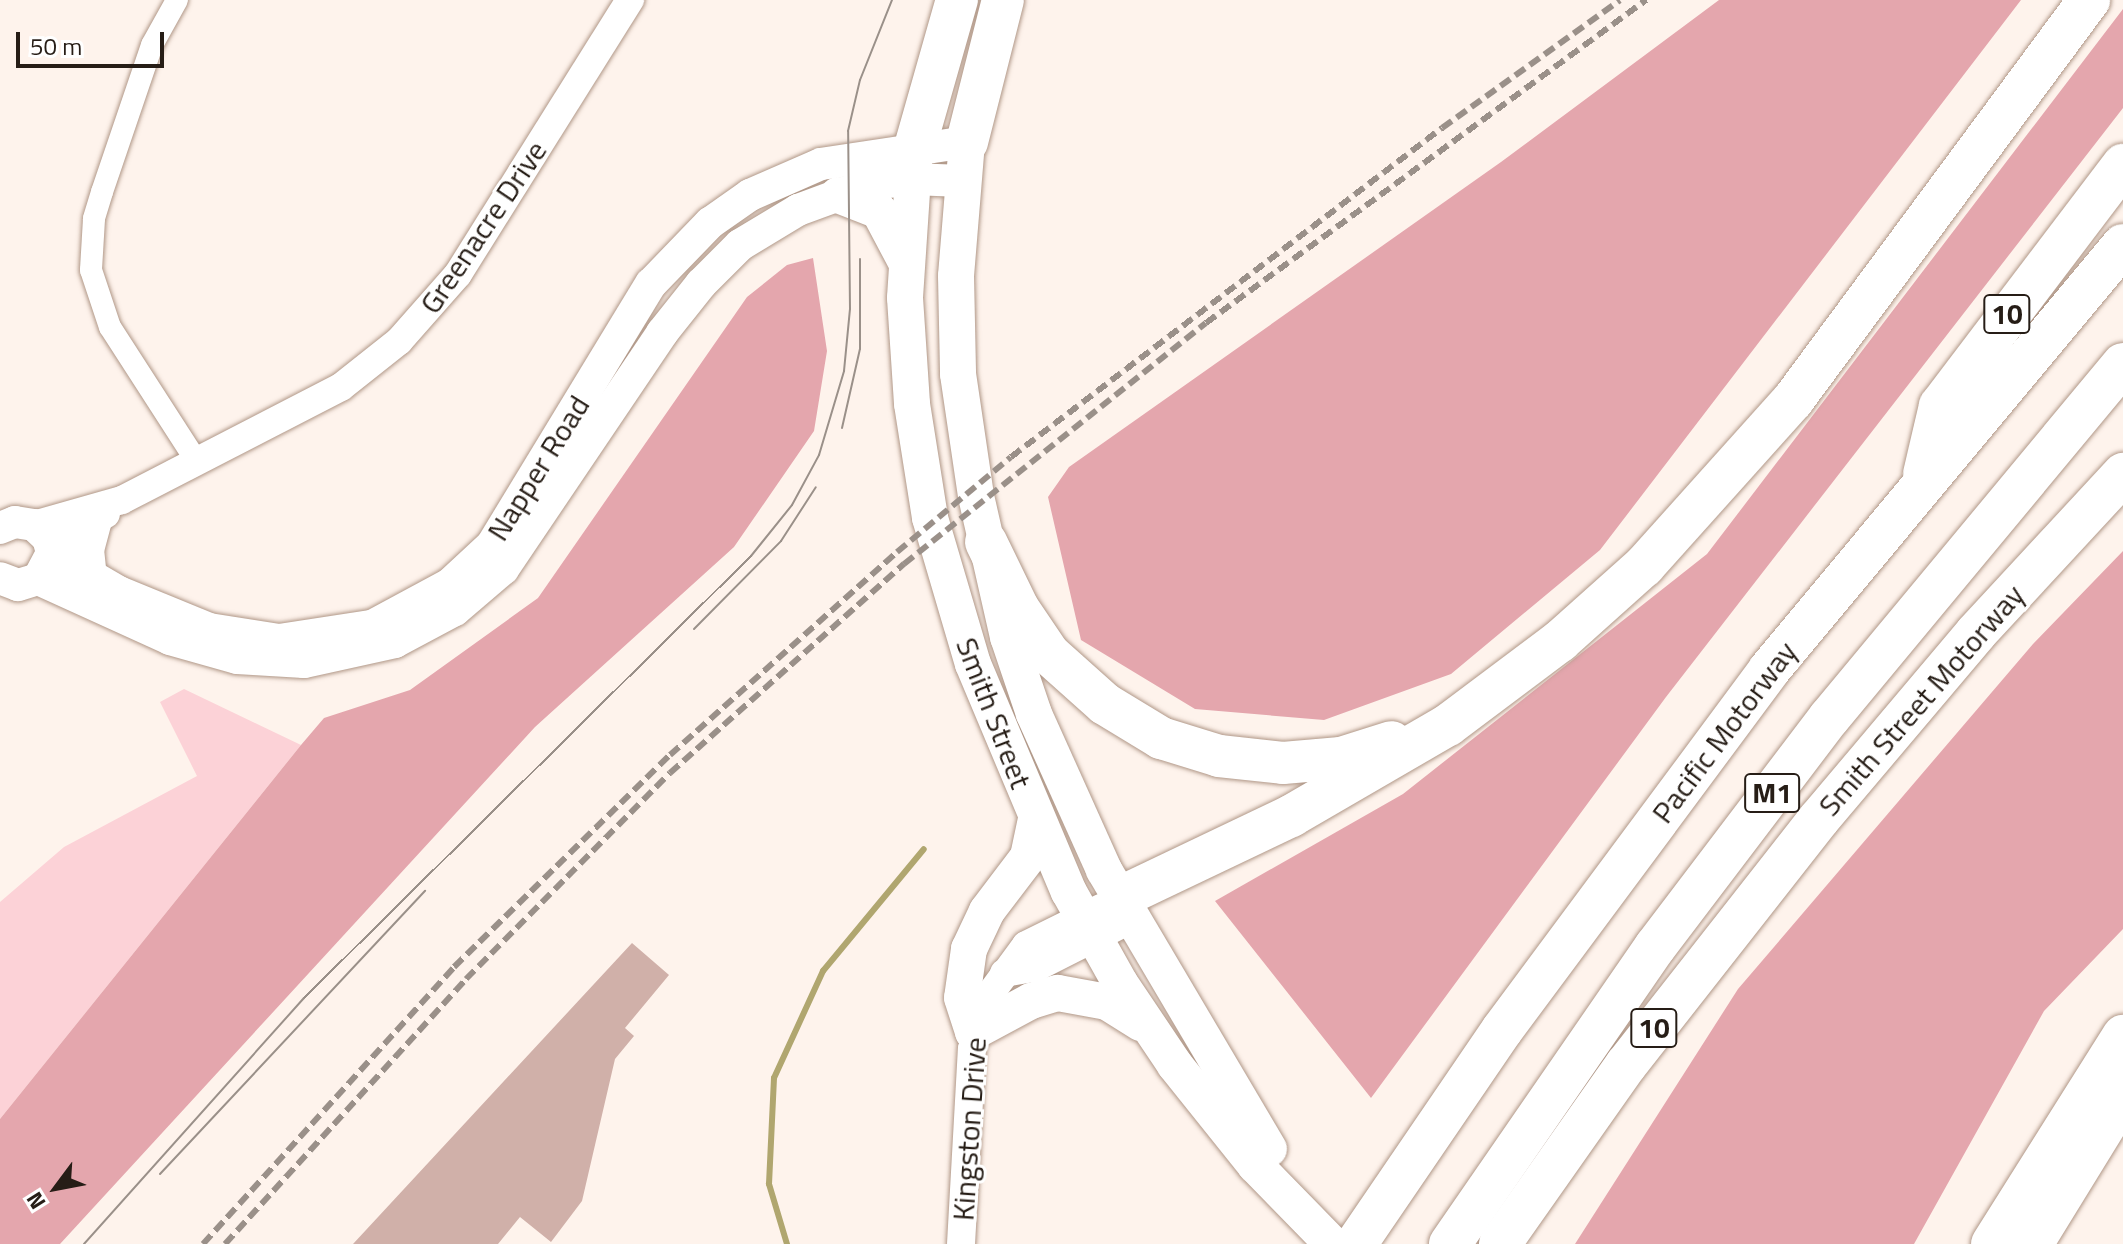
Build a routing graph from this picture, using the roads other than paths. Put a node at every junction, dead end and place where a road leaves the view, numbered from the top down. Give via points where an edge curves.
1 (177, 0) edge
2 (630, 0) edge
3 (957, 0) edge
4 (1003, 0) edge
5 (2089, 0) edge
6 (964, 162) junction
7 (914, 163) junction
8 (2123, 165) edge
9 (838, 195) junction
10 (2123, 245) edge
11 (906, 264) junction
12 (2123, 364) edge
13 (197, 462) junction
14 (2123, 474) edge
15 (1923, 479) junction
16 (122, 500) junction
17 (96, 521) junction
18 (986, 542) junction
19 (19, 552) edge
20 (91, 578) junction
21 (1448, 725) junction
22 (1036, 819) junction
23 (1125, 909) junction
24 (1088, 928) junction
25 (1150, 1028) junction
26 (973, 1032) junction
27 (2123, 1036) edge
28 (2123, 1096) edge
29 (1295, 1200) junction
30 (961, 1244) edge
31 (1332, 1244) edge
32 (1356, 1244) edge
33 (1450, 1244) edge
34 (1500, 1244) edge
35 (1992, 1244) edge
36 (2032, 1244) edge

1 - 13 street via 152,45 102,192 94,219 91,270 110,327
2 - 13 street, Greenacre Drive via 458,274 422,320 341,387
3 - 7 highway
4 - 6 highway
5 - 21 highway via 1793,400 1721,487 1570,632
6 - 7 main road, Napper Road
6 - 18 main road, Smith Street via 958,374
7 - 9 main road, Napper Road
7 - 11 main road, Smith Street
7 - 20 main road, Napper Road via 845,157 799,172 750,195 691,239 633,311 511,520 471,566 425,600 372,626 279,640 209,629
8 - 15 highway, 10 via 1940,406
9 - 11 main road via 879,211
9 - 19 main road, Napper Road via 777,221 724,259 662,333 529,538 482,589 427,627 337,658 248,660 170,639
10 - 15 highway, Pacific Motorway / M1
11 - 22 main road, Smith Street via 908,360 930,518 973,664
12 - 33 highway, M1 via 2003,502 1819,731 1655,947
13 - 16 street, Greenacre Drive
14 - 34 highway, Smith Street Motorway / 10 via 1976,633 1790,854 1626,1065
15 - 32 highway, Pacific Motorway / M1 via 1769,670 1502,1030
16 - 17 street, Greenacre Drive
16 - 19 street, Greenacre Drive
17 - 19 street, Greenacre Drive
17 - 20 main road via 88,550
18 - 21 highway via 1018,608 1049,654 1105,704 1161,738 1250,762 1310,762 1373,750
18 - 23 main road, Smith Street via 1000,609 1034,714
19 - 20 main road, Napper Road
21 - 23 highway
22 - 24 main road, Smith Street
22 - 26 main road via 1028,857 987,911 969,949 962,998
23 - 24 street, Kingston Drive
23 - 29 main road, Smith Street via 1274,1156
24 - 25 main road, Smith Street
24 - 26 street, Kingston Drive via 1026,945 988,994
25 - 26 main road via 1107,1002 1058,993
25 - 29 main road, Smith Street via 1255,1165
26 - 30 street, Kingston Drive
27 - 35 highway
28 - 36 highway
29 - 31 main road, Smith Street

